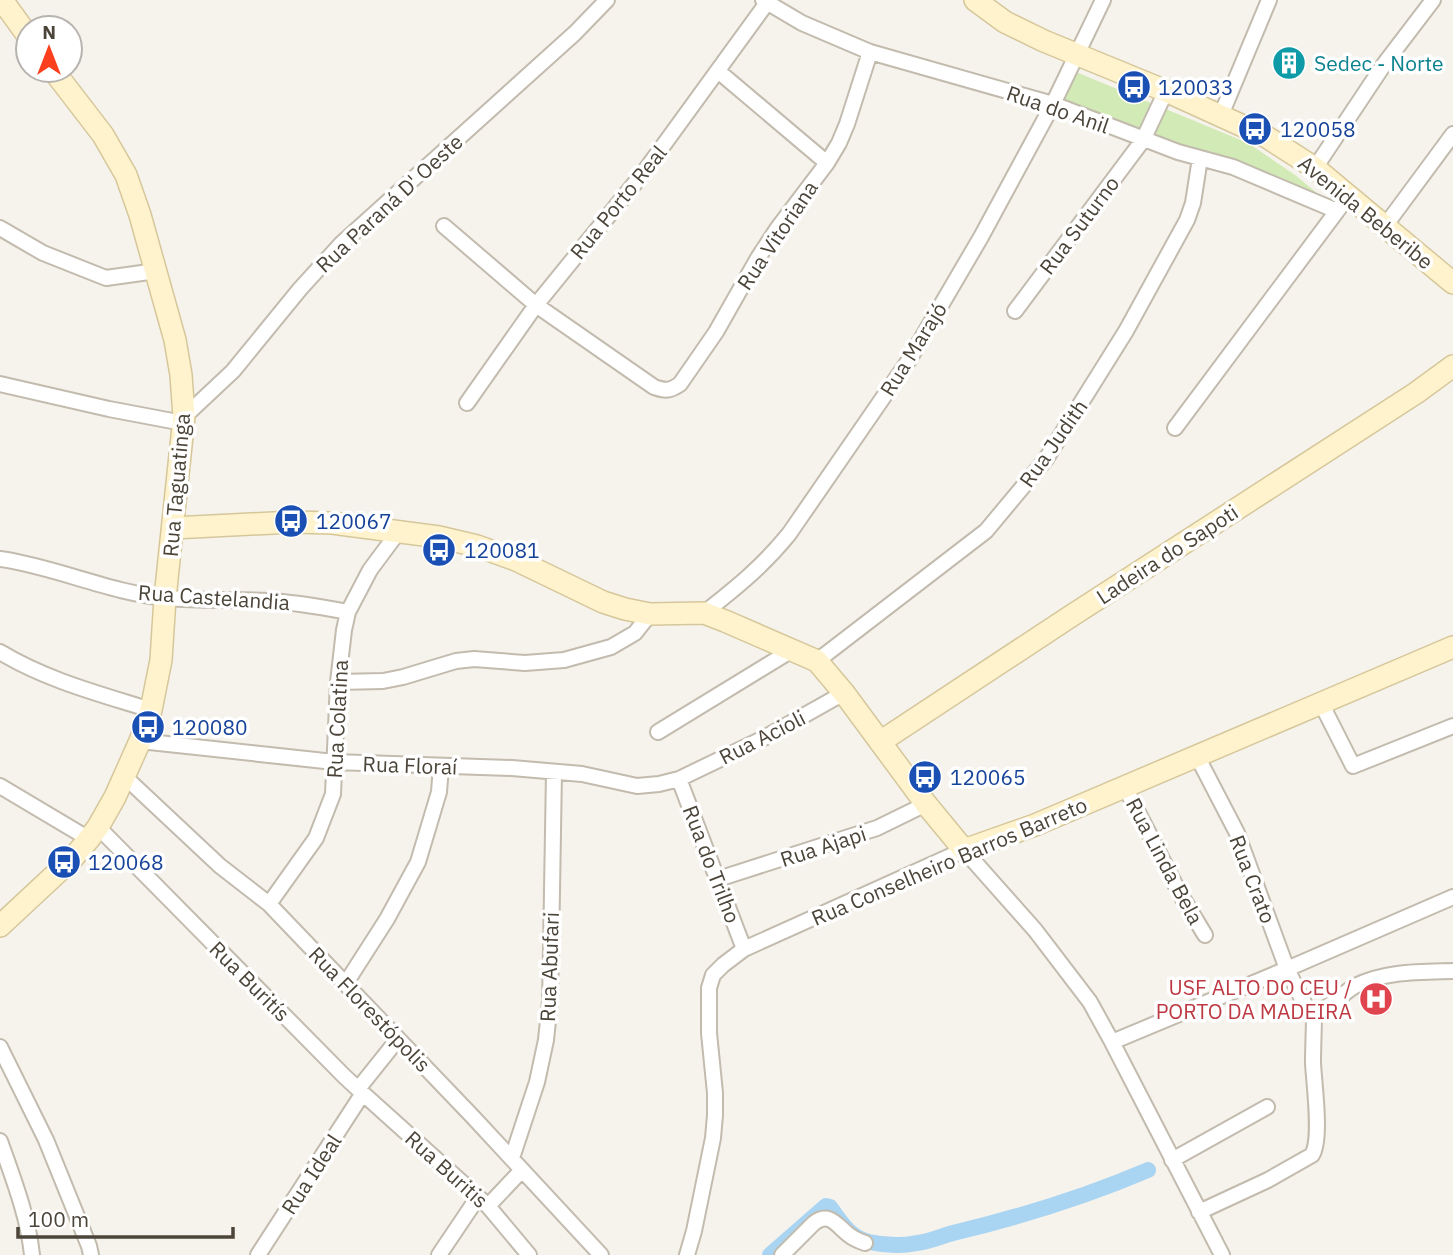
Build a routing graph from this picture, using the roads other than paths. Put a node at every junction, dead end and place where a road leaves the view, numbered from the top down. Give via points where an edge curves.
1 (2, 0) edge
2 (607, 0) edge
3 (975, 0) edge
4 (1103, 0) edge
5 (1269, 0) edge
6 (1433, 0) edge
7 (766, 1) edge
8 (14, 17) edge
9 (870, 52) junction
10 (1076, 53) junction
11 (719, 71) junction
12 (64, 84) edge
13 (1166, 92) junction
14 (1053, 104) junction
15 (1221, 115) junction
16 (1453, 134) edge
17 (1143, 139) junction
18 (1200, 158) junction
19 (827, 163) junction
20 (1315, 168) junction
21 (1342, 204) junction
22 (444, 226) dead end
23 (1385, 226) junction
24 (0, 228) edge
25 (156, 271) junction
26 (1453, 283) edge
27 (536, 305) junction
28 (1015, 311) dead end
29 (1453, 366) edge
30 (0, 384) edge
31 (467, 403) dead end
32 (184, 420) junction
33 (1175, 428) dead end
34 (173, 528) junction
35 (399, 531) junction
36 (0, 559) edge
37 (165, 598) junction
38 (348, 612) junction
39 (704, 613) junction
40 (650, 614) junction
41 (1453, 647) edge
42 (792, 650) junction
43 (0, 652) edge
44 (817, 661) junction
45 (338, 682) junction
46 (845, 693) junction
47 (1321, 703) junction
48 (151, 710) junction
49 (1453, 726) edge
50 (657, 732) dead end
51 (141, 741) junction
52 (880, 742) junction
53 (1197, 757) junction
54 (334, 762) junction
55 (441, 766) junction
56 (554, 772) junction
57 (125, 777) junction
58 (679, 779) junction
59 (0, 786) edge
60 (1125, 787) junction
61 (926, 804) junction
62 (94, 833) junction
63 (964, 850) junction
64 (718, 880) junction
65 (1453, 897) edge
66 (269, 904) junction
67 (0, 926) edge
68 (1205, 935) dead end
69 (744, 949) junction
70 (1287, 969) junction
71 (1453, 971) edge
72 (346, 984) junction
73 (1309, 1009) junction
74 (398, 1039) junction
75 (1112, 1042) junction
76 (0, 1047) edge
77 (361, 1091) junction
78 (1267, 1107) dead end
79 (0, 1141) edge
80 (512, 1158) junction
81 (1172, 1160) junction
82 (522, 1170) junction
83 (483, 1201) junction
84 (1199, 1212) junction
85 (865, 1243) dead end
86 (90, 1250) edge
87 (33, 1255) edge
88 (103, 1255) edge
89 (258, 1255) edge
90 (439, 1255) edge
91 (529, 1255) edge
92 (601, 1255) edge
93 (687, 1255) edge
94 (782, 1255) edge
95 (1222, 1255) edge

1 - 8 street
2 - 32 street, Rua Paraná D' Oeste via 332,253 233,371
3 - 10 street, Avenida Beberibe via 1004,22
4 - 10 street, Rua Marajó
5 - 15 street
6 - 20 street
7 - 9 street, Rua do Anil via 802,23
7 - 11 street, Rua Porto Real
9 - 14 street, Rua do Anil
9 - 19 street, Rua Vitoriana via 847,124
10 - 13 street, Avenida Beberibe
10 - 14 street, Rua Marajó
11 - 19 street
11 - 27 street, Rua Porto Real
12 - 25 street, Rua Taguatinga via 103,135 126,175
13 - 15 street, Avenida Beberibe
13 - 17 street, Rua Suturno
14 - 17 street, Rua do Anil
14 - 39 street, Rua Marajó via 909,360 789,534 770,557
15 - 20 street, Avenida Beberibe
16 - 23 street
17 - 18 street, Rua do Anil
17 - 28 street, Rua Suturno
18 - 21 street, Rua do Anil
18 - 44 street, Rua Judith via 1187,220 1126,331 1046,459 986,531
19 - 27 street, Rua Vitoriana via 777,229 716,332 671,390 654,387
20 - 21 street, Avenida Beberibe
21 - 23 street, Avenida Beberibe
21 - 33 street
22 - 27 street
23 - 26 street, Avenida Beberibe
24 - 25 street via 43,253 106,278
25 - 32 street, Rua Taguatinga via 179,363
27 - 31 street, Rua Porto Real
29 - 52 street, Ladeira do Sapoti
30 - 32 street via 109,409
32 - 34 street, Rua Taguatinga
34 - 35 street via 292,522
34 - 37 street, Rua Taguatinga
35 - 38 street, Rua Colatina via 370,570
35 - 40 street via 477,546 603,602
36 - 37 street, Rua Castelandia
37 - 38 street, Rua Castelandia via 300,603
37 - 48 street, Rua Taguatinga via 161,660
38 - 45 street, Rua Colatina
39 - 40 street
39 - 42 street
40 - 45 street via 635,633 611,646 564,660 474,659 383,681
41 - 47 street, Rua Conselheiro Barros Barreto
42 - 44 street
42 - 50 street
43 - 48 street via 58,680
44 - 46 street
45 - 54 street, Rua Colatina
46 - 52 street
46 - 58 street, Rua Acioli
47 - 49 street via 1353,766
47 - 53 street, Rua Conselheiro Barros Barreto
48 - 51 street, Rua Taguatinga
51 - 54 street, Rua Floraí
51 - 57 street, Rua Taguatinga
52 - 61 street
53 - 60 street, Rua Conselheiro Barros Barreto
53 - 70 street, Rua Crato via 1237,833
54 - 55 street, Rua Floraí
54 - 66 street, Rua Colatina via 333,794 316,838
55 - 56 street, Rua Floraí
55 - 72 street via 439,792 418,862
56 - 58 street, Rua Floraí via 637,786
56 - 80 street, Rua Abufari via 546,1040
57 - 62 street, Rua Taguatinga
57 - 66 street, Rua Florestópolis via 220,866
58 - 64 street, Rua do Trilho
59 - 62 street, Rua Buritís
60 - 63 street, Rua Conselheiro Barros Barreto
60 - 68 street, Rua Linda Bela
61 - 63 street
61 - 64 street, Rua Ajapi via 877,828
62 - 67 street, Rua Taguatinga
62 - 77 street, Rua Buritís
63 - 69 street, Rua Conselheiro Barros Barreto
63 - 75 street via 1051,951 1090,1002
64 - 69 street, Rua do Trilho
65 - 70 street
66 - 72 street, Rua Florestópolis
69 - 93 street, Rua Conselheiro Barros Barreto via 713,975 709,988 715,1115
70 - 73 street, Rua Crato
70 - 75 street
71 - 73 street via 1375,977 1321,1012
72 - 74 street, Rua Florestópolis
73 - 84 street via 1315,1152
74 - 77 street
74 - 80 street, Rua Florestópolis
75 - 81 street
76 - 86 street via 46,1140
77 - 83 street, Rua Buritis
77 - 89 street, Rua Ideal
78 - 81 street
79 - 87 street
80 - 82 street, Rua Florestópolis
81 - 84 street
82 - 83 street
82 - 92 street, Rua Florestópolis
83 - 90 street
83 - 91 street, Rua Buritis
84 - 95 street
85 - 94 street via 825,1218
86 - 88 street

